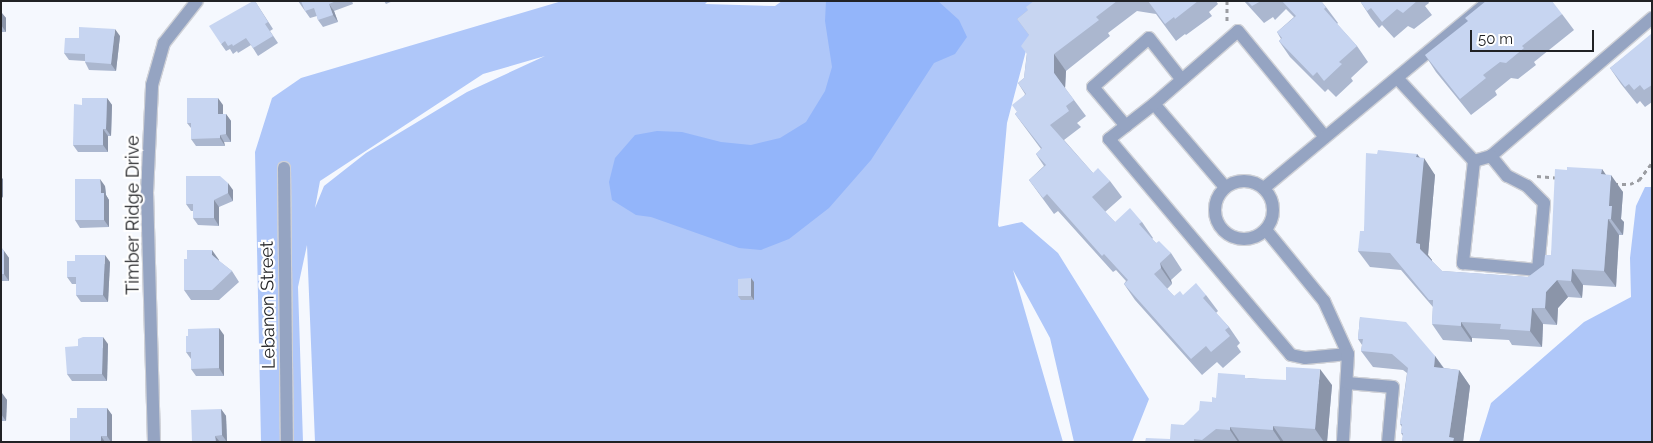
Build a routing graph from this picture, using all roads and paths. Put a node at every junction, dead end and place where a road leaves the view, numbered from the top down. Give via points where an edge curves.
1 (197, 1) edge
2 (1489, 1) edge
3 (1652, 18) edge
4 (1398, 78) junction
5 (1182, 80) junction
6 (1154, 104) junction
7 (1126, 126) junction
8 (1325, 138) junction
9 (1491, 156) junction
10 (1474, 161) junction
11 (1652, 163) edge
12 (284, 168) dead end
13 (1529, 175) dead end
14 (1566, 179) edge
15 (1612, 184) edge
16 (1225, 187) junction
17 (1264, 188) junction
18 (1266, 230) junction
19 (1348, 354) junction
20 (1347, 383) junction
21 (154, 442) edge
22 (287, 442) edge
23 (1343, 442) edge
24 (1388, 442) edge

1 - 21 street, Timber Ridge Drive via 164,44 152,86 148,193
2 - 4 street
3 - 9 street
4 - 8 street
4 - 10 street
5 - 6 street
5 - 7 street via 1149,38 1093,87
5 - 8 street via 1238,31
6 - 7 street
6 - 16 street
7 - 19 street via 1109,139 1291,355 1305,358
8 - 17 street
9 - 10 street
9 - 10 street via 1507,176 1526,186 1544,204 1538,270 1463,263
11 - 15 path via 1639,180 1630,184
12 - 22 street, Lebanon Street
13 - 14 path
16 - 17 street via 1249,181
16 - 18 street via 1219,194 1215,213 1223,230 1240,239 1249,239
17 - 18 street via 1270,195 1274,213
18 - 19 street via 1324,301
19 - 20 street
20 - 23 street
20 - 24 street via 1393,387

